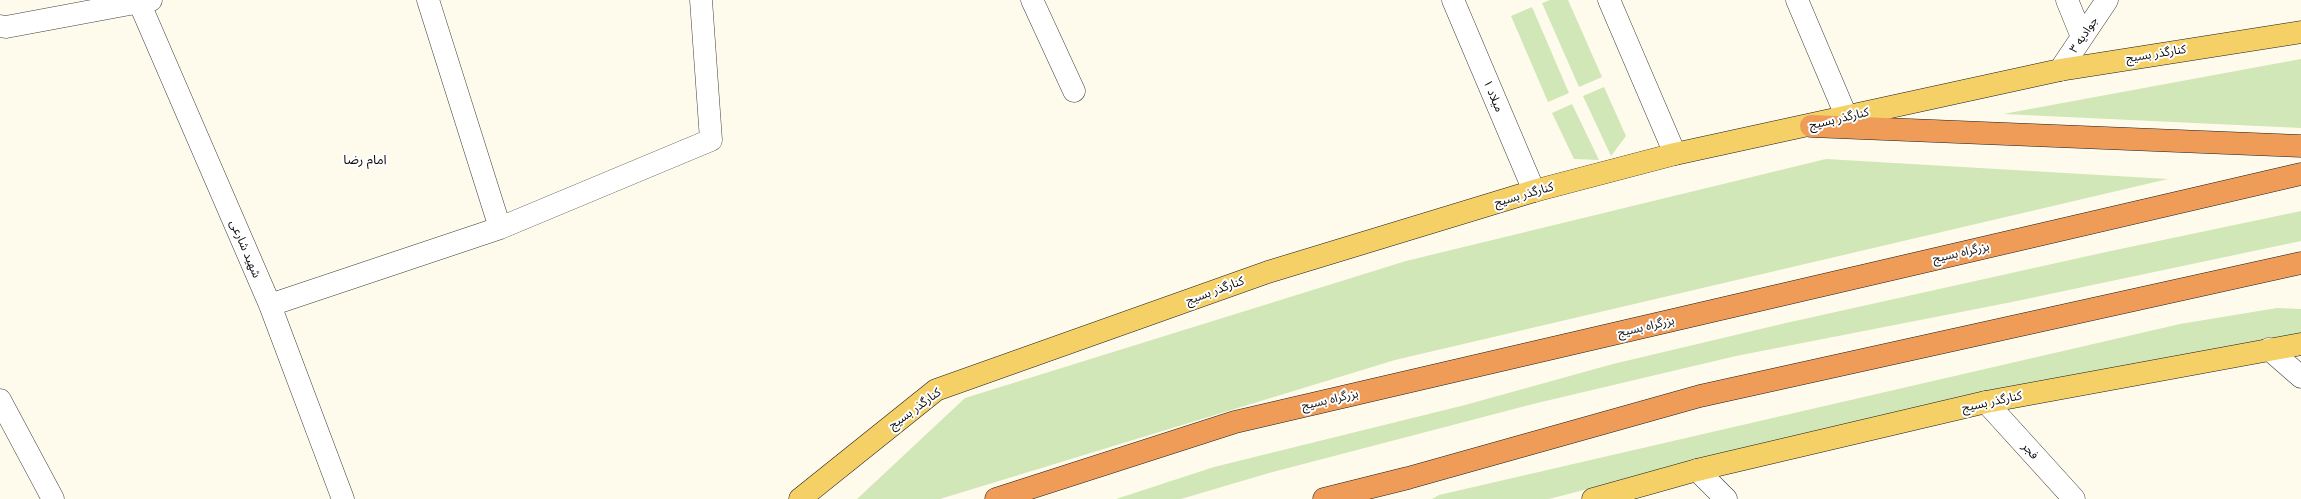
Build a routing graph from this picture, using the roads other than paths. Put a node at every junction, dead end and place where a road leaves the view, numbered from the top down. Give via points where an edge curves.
1 (428, 0) edge
2 (701, 0) edge
3 (1032, 0) edge
4 (1453, 0) edge
5 (1609, 0) edge
6 (1797, 0) edge
7 (2067, 0) edge
8 (2107, 0) edge
9 (145, 1) edge
10 (0, 26) edge
11 (2301, 32) edge
12 (2082, 37) junction
13 (2060, 70) junction
14 (1074, 91) dead end
15 (1847, 118) junction
16 (1811, 126) junction
17 (2301, 146) edge
18 (1676, 154) junction
19 (2301, 174) edge
20 (1534, 191) junction
21 (500, 228) junction
22 (2296, 266) edge
23 (270, 305) junction
24 (2301, 344) edge
25 (2269, 349) junction
26 (2301, 377) edge
27 (0, 400) edge
28 (1986, 402) junction
29 (1697, 470) junction
30 (1408, 478) junction
31 (53, 499) edge
32 (343, 499) edge
33 (800, 499) edge
34 (996, 499) edge
35 (1324, 499) edge
36 (1378, 499) edge
37 (1593, 499) edge
38 (1726, 499) edge
39 (2074, 499) edge

1 - 21 street
2 - 21 street via 711,140
3 - 14 street
4 - 20 street, میلاد ۱
5 - 18 street
6 - 15 street
7 - 12 street
8 - 12 street, جوادیه ۳
9 - 10 street via 6,27
9 - 23 street, شهید شارعی
11 - 13 main road, کنارگذر بسیج
12 - 13 street, جوادیه ۳
13 - 15 main road, کنارگذر بسیج
15 - 16 main road, کنارگذر بسیج
16 - 17 highway
16 - 18 main road, کنارگذر بسیج
18 - 20 main road, کنارگذر بسیج
19 - 34 highway, بزرگراه بسیج via 1235,422
20 - 33 main road, کنارگذر بسیج via 1268,272 936,390
21 - 23 street
22 - 30 highway via 1700,396
23 - 32 street, شهید شارعی
24 - 25 main road, کنارگذر بسیج
25 - 26 street
25 - 28 main road, کنارگذر بسیج
27 - 31 street
28 - 29 main road, کنارگذر بسیج
28 - 39 street, فجر
29 - 37 main road, کنارگذر بسیج
29 - 38 street
30 - 35 highway
30 - 36 highway

